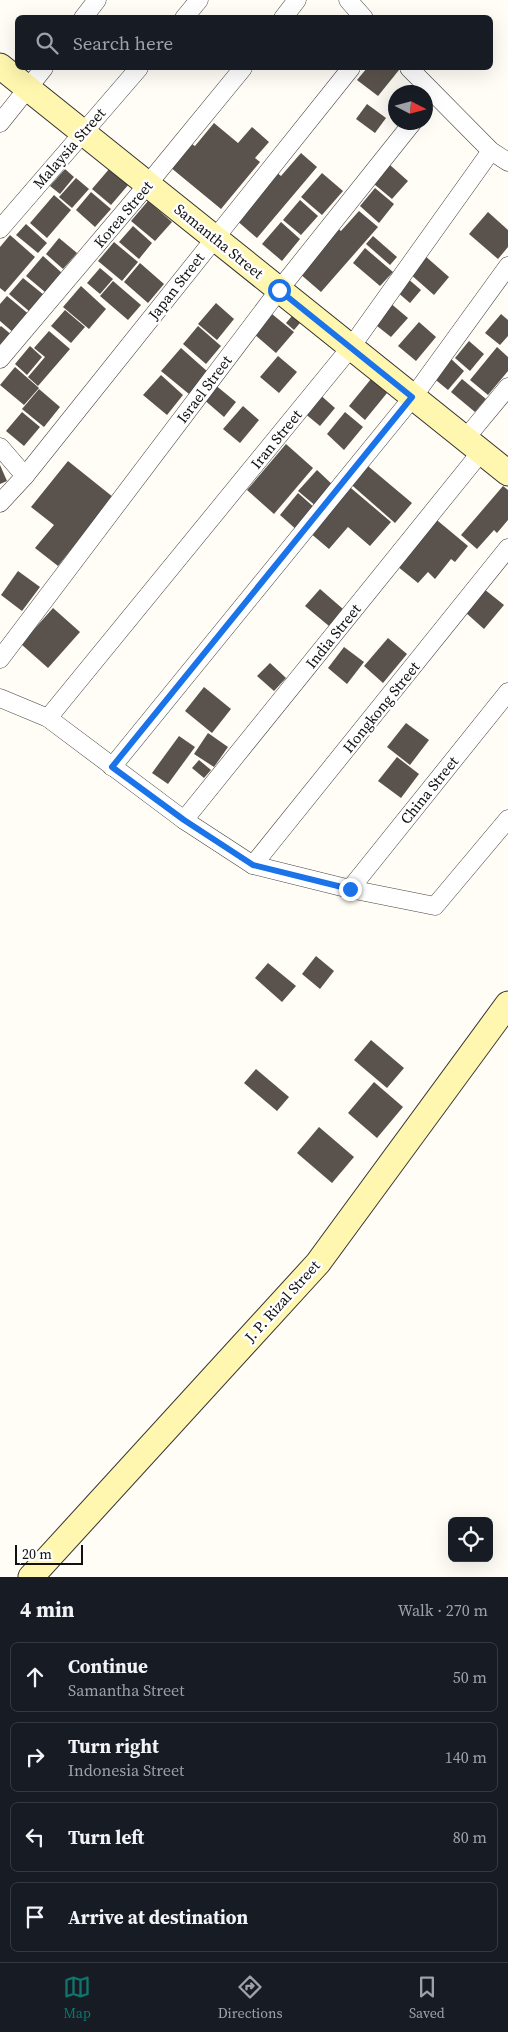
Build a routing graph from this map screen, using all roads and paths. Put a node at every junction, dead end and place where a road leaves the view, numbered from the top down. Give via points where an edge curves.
1 (97, 0) edge
2 (199, 0) edge
3 (297, 0) edge
4 (348, 0) edge
5 (85, 15) edge
6 (186, 15) edge
7 (285, 15) edge
8 (361, 15) edge
9 (0, 66) edge
10 (42, 70) edge
11 (137, 70) edge
12 (240, 70) edge
13 (349, 70) edge
14 (410, 70) edge
15 (420, 85) edge
16 (28, 88) junction
17 (433, 103) edge
18 (0, 123) edge
19 (407, 130) edge
20 (82, 132) junction
21 (491, 151) junction
22 (508, 162) edge
23 (148, 184) junction
24 (0, 229) edge
25 (214, 238) junction
26 (508, 266) edge
27 (279, 290) junction
28 (351, 347) junction
29 (0, 359) edge
30 (508, 387) edge
31 (412, 397) junction
32 (473, 445) junction
33 (0, 447) edge
34 (508, 473) edge
35 (25, 476) junction
36 (2, 498) edge
37 (508, 548) edge
38 (0, 659) edge
39 (508, 692) edge
40 (0, 698) edge
41 (48, 718) junction
42 (112, 767) junction
43 (508, 819) edge
44 (184, 820) junction
45 (253, 865) junction
46 (350, 889) junction
47 (508, 1004) edge
48 (31, 1577) edge

1 - 5 street
2 - 6 street
3 - 7 street
4 - 8 street
9 - 16 main road, Samantha Street
10 - 16 street
11 - 20 street, Malaysia Street
12 - 23 street, Korea Street
13 - 25 street, Japan Street
14 - 15 street
16 - 18 street
16 - 20 main road, Samantha Street
17 - 21 street
19 - 27 street, Israel Street
20 - 23 main road, Samantha Street
20 - 24 street, Malaysia Street
21 - 22 street
21 - 28 street, Iran Street
23 - 25 main road, Samantha Street
23 - 29 street, Korea Street
25 - 27 main road, Samantha Street
25 - 35 street, Japan Street
26 - 31 street
27 - 28 main road, Samantha Street
27 - 38 street, Israel Street
28 - 31 main road, Samantha Street
28 - 41 street, Iran Street
30 - 32 street, India Street
31 - 32 main road, Samantha Street
31 - 42 street
32 - 34 main road, Samantha Street
32 - 44 street, India Street
33 - 35 street
35 - 36 street, Japan Street
37 - 45 street, Hongkong Street
39 - 46 street, China Street
40 - 41 street
41 - 42 street
42 - 44 street
43 - 46 street via 435,906
44 - 45 street
45 - 46 street
47 - 48 main road, J. P. Rizal Street via 318,1263

